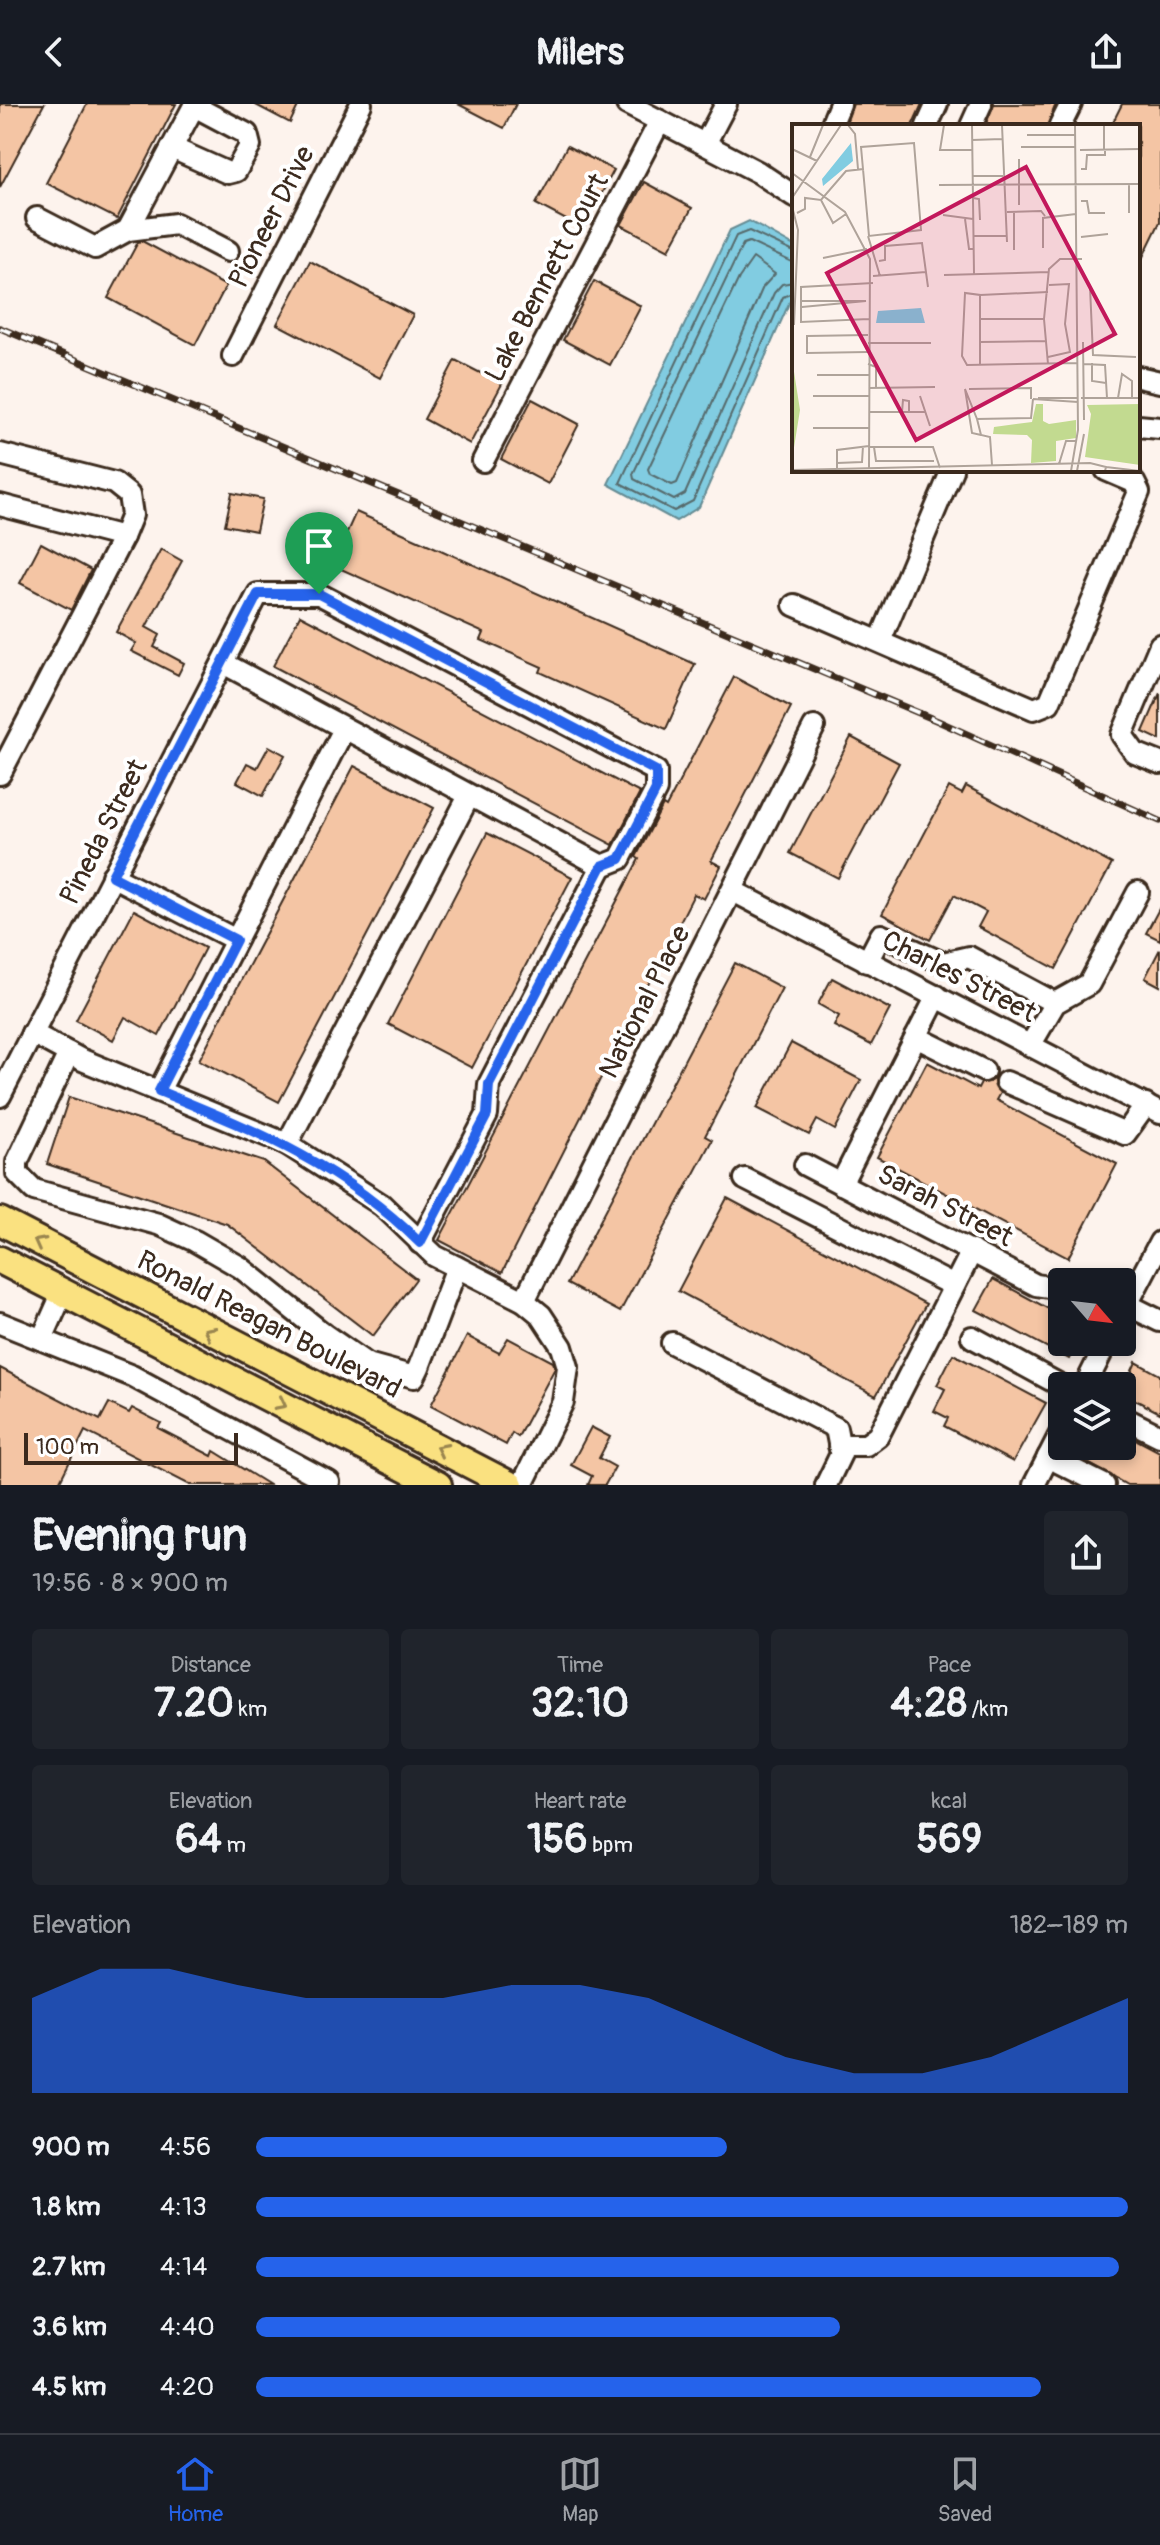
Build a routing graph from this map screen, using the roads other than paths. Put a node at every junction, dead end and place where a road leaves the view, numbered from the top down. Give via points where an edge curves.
1 (361, 104) edge
2 (627, 104) edge
3 (726, 104) edge
4 (840, 104) edge
5 (937, 104) edge
6 (981, 104) edge
7 (1071, 104) edge
8 (195, 105) edge
9 (660, 121) junction
10 (832, 124) edge
11 (928, 124) edge
12 (972, 124) edge
13 (1061, 124) edge
14 (705, 144) junction
15 (172, 148) junction
16 (792, 193) edge
17 (37, 218) dead end
18 (128, 230) junction
19 (228, 251) dead end
20 (233, 356) dead end
21 (1140, 377) edge
22 (1160, 382) edge
23 (1140, 426) edge
24 (1160, 428) edge
25 (0, 454) edge
26 (483, 461) dead end
27 (951, 472) edge
28 (1111, 472) edge
29 (0, 505) edge
30 (123, 537) junction
31 (794, 605) dead end
32 (880, 641) junction
33 (1160, 645) edge
34 (223, 663) junction
35 (814, 727) dead end
36 (344, 729) junction
37 (1160, 763) edge
38 (0, 774) edge
39 (469, 796) junction
40 (602, 866) junction
41 (112, 876) junction
42 (733, 891) junction
43 (1138, 892) dead end
44 (236, 940) junction
45 (867, 962) junction
46 (943, 963) junction
47 (932, 994) junction
48 (1055, 1003) junction
49 (32, 1033) junction
50 (916, 1037) junction
51 (1031, 1044) junction
52 (69, 1053) junction
53 (984, 1071) dead end
54 (1006, 1082) dead end
55 (159, 1091) junction
56 (0, 1096) edge
57 (1153, 1109) edge
58 (287, 1144) junction
59 (805, 1165) dead end
60 (745, 1179) dead end
61 (841, 1184) junction
62 (0, 1221) edge
63 (1160, 1242) edge
64 (420, 1243) junction
65 (972, 1251) junction
66 (0, 1260) edge
67 (79, 1264) junction
68 (457, 1267) junction
69 (1136, 1285) edge
70 (954, 1286) junction
71 (1048, 1287) edge
72 (63, 1292) junction
73 (524, 1301) junction
74 (1136, 1312) edge
75 (1160, 1321) edge
76 (0, 1323) edge
77 (972, 1337) dead end
78 (42, 1339) junction
79 (672, 1343) dead end
80 (1048, 1378) edge
81 (1136, 1424) edge
82 (1160, 1436) edge
83 (839, 1445) junction
84 (1048, 1457) edge
85 (1054, 1460) edge
86 (329, 1482) dead end
87 (438, 1485) edge
88 (510, 1485) edge
89 (522, 1485) edge
90 (826, 1485) edge
91 (1034, 1485) edge
92 (1104, 1485) edge

1 - 20 street, Pioneer Drive
2 - 9 street
3 - 14 street
4 - 10 street
5 - 11 street
6 - 12 street
7 - 13 street
8 - 15 street
8 - 15 street via 247,134 250,146 236,171 228,173
9 - 14 street
9 - 26 street, Lake Bennett Court
14 - 16 street
15 - 18 street
17 - 18 street via 95,248
18 - 19 street via 176,224
21 - 22 street
23 - 24 street
25 - 30 street via 114,483 129,495 132,515
27 - 32 street
28 - 32 street via 1134,482 1139,492 1049,703 1034,709
29 - 30 street
30 - 38 street
31 - 32 street
33 - 37 street via 1122,735 1135,753
34 - 36 street
34 - 40 street, Pineda Street via 258,594 319,594 656,771 656,790 620,859
34 - 41 street, Pineda Street
35 - 42 street, National Place
36 - 39 street
36 - 44 street
39 - 40 street
39 - 58 street
40 - 64 street via 489,1084 487,1115
41 - 44 street
41 - 49 street, Pineda Street
42 - 45 street, Charles Street
42 - 73 street, National Place
43 - 48 street via 1089,984
44 - 55 street
45 - 46 street via 881,935
45 - 47 street, Charles Street
46 - 47 street
46 - 48 street via 969,957
47 - 50 street
47 - 51 street, Charles Street
48 - 51 street
49 - 52 street
49 - 56 street, Pineda Street
50 - 53 street
50 - 61 street
51 - 57 street, Charles Street
52 - 55 street
52 - 68 street via 17,1162 17,1173 34,1190 158,1224 195,1241 240,1267 367,1364 404,1377 414,1377 419,1367
54 - 57 street via 1125,1134
55 - 58 street
58 - 64 street via 382,1205
59 - 61 street, Sarah Street
60 - 70 street
61 - 65 street, Sarah Street
67 -> 62 main road, Ronald Reagan Boulevard
63 - 69 street
64 - 68 street
65 - 70 street
65 - 71 street, Sarah Street
66 - 72 main road
67 - 72 main road
88 -> 67 main road, Ronald Reagan Boulevard
68 - 73 street
70 - 83 street via 878,1436 866,1445
72 - 78 street
72 -> 87 main road
73 - 89 street via 541,1315 568,1367 563,1402
74 - 75 street
76 - 78 street
77 - 80 street
78 - 86 street via 132,1376
79 - 83 street via 836,1428
81 - 82 street
83 - 90 street via 841,1454
84 - 91 street
85 - 92 street

